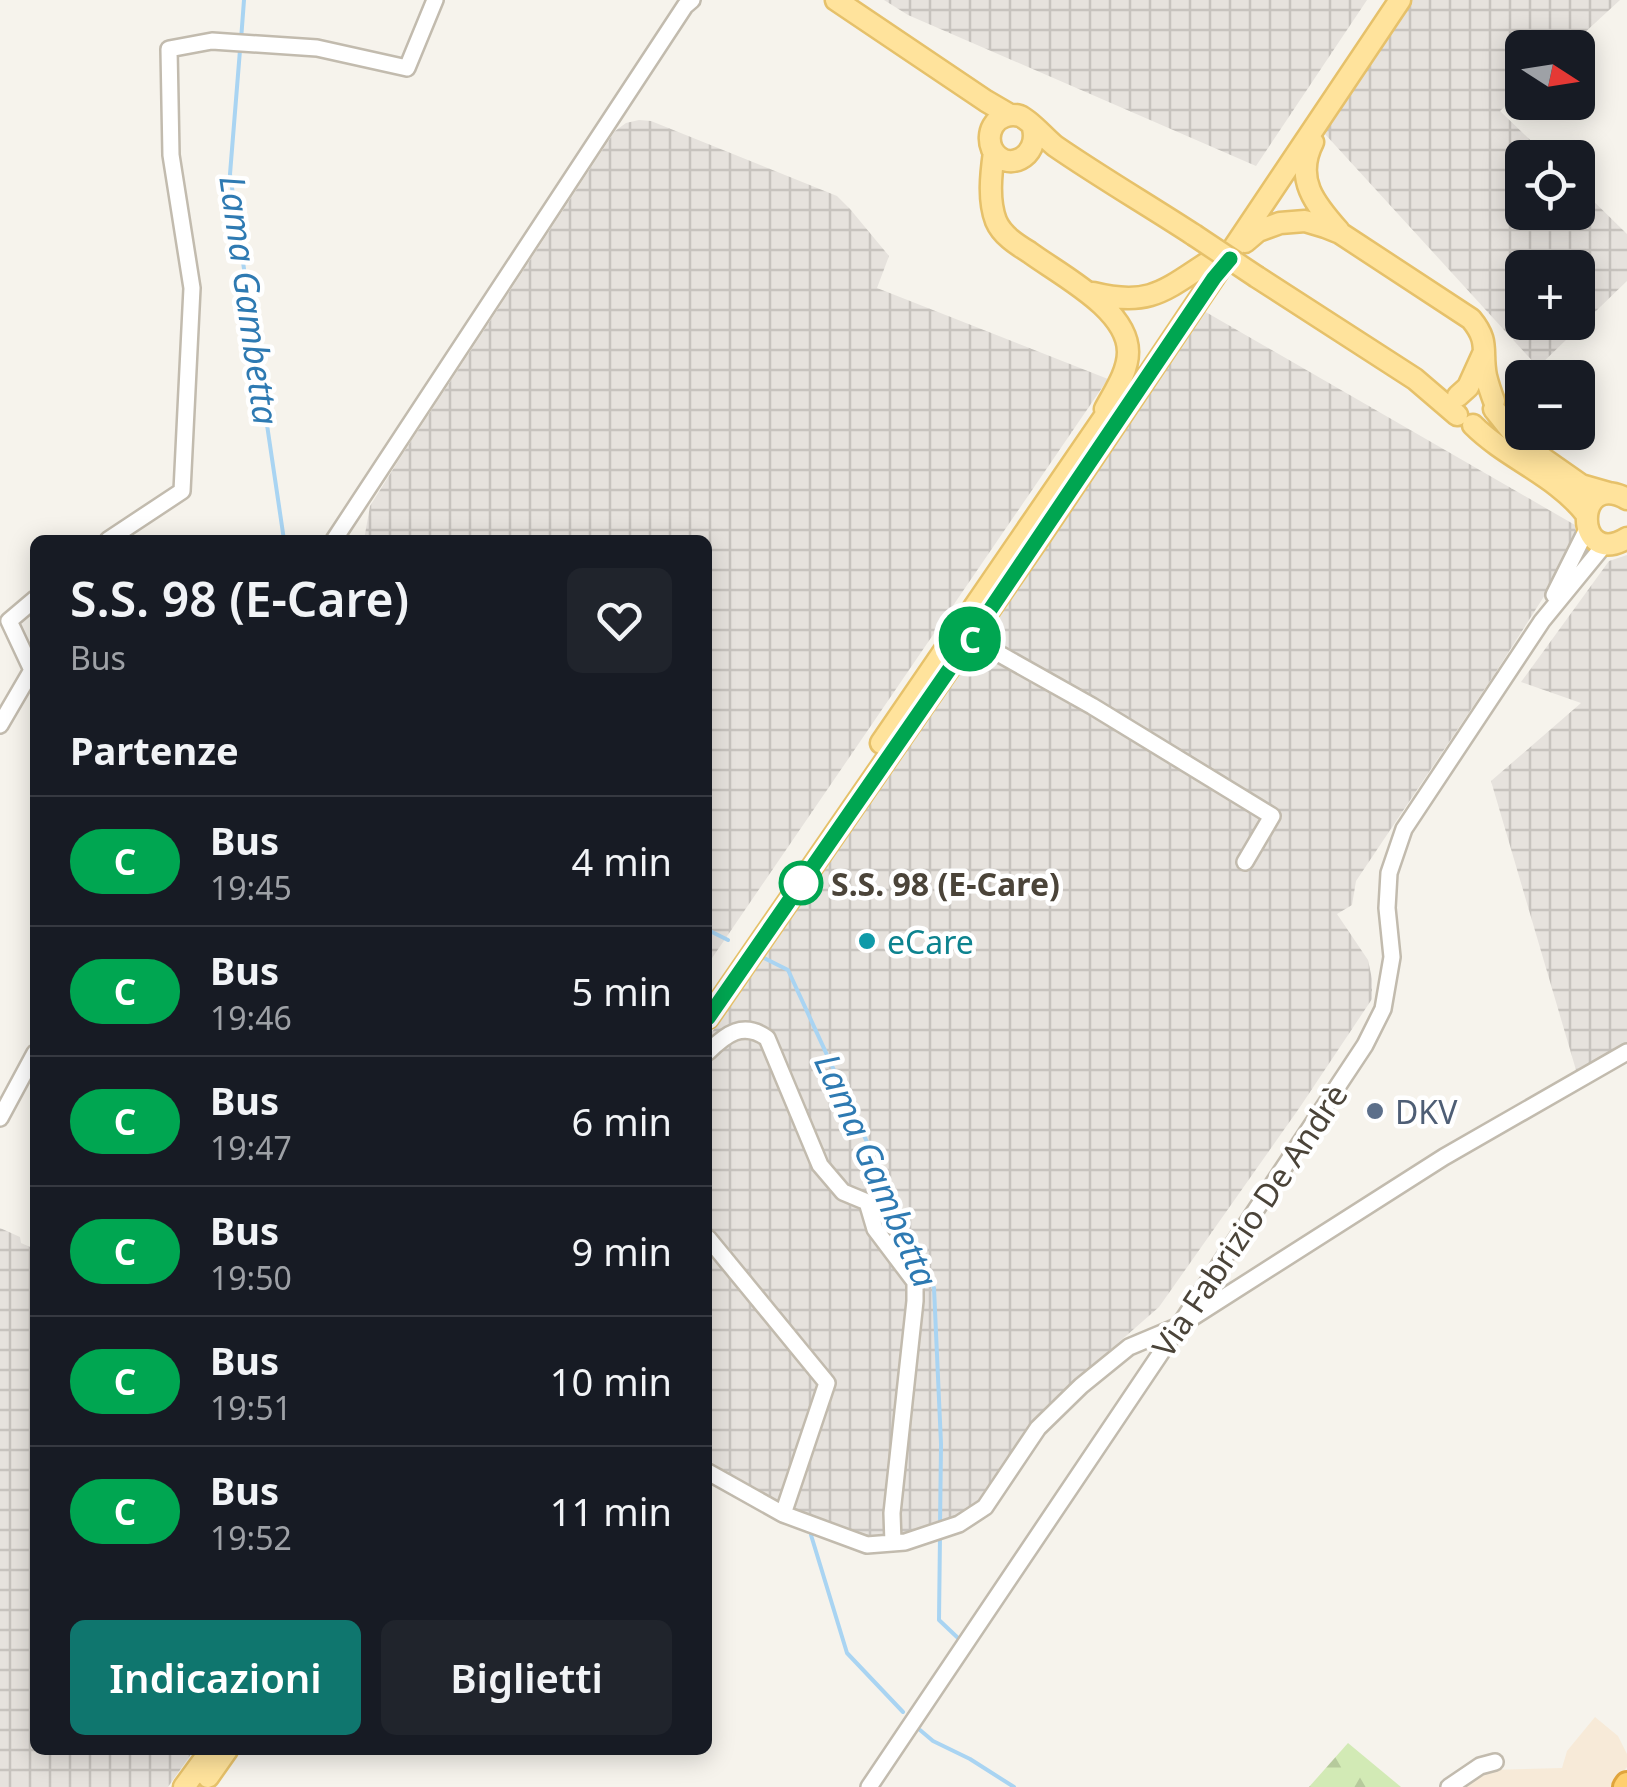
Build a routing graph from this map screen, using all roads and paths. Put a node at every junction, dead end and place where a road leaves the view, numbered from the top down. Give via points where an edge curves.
1 (434, 0) edge
2 (836, 0) edge
3 (1386, 0) edge
4 (1400, 0) edge
5 (688, 2) edge
6 (958, 80) junction
7 (1324, 114) junction
8 (1010, 115) junction
9 (1033, 128) junction
10 (991, 145) junction
11 (1021, 158) junction
12 (1086, 166) junction
13 (992, 200) junction
14 (1340, 233) junction
15 (1212, 270) junction
16 (1085, 291) junction
17 (1484, 353) junction
18 (1494, 405) junction
19 (1464, 406) junction
20 (1095, 431) junction
21 (1618, 496) edge
22 (1586, 522) junction
23 (116, 535) edge
24 (337, 535) edge
25 (1627, 538) edge
26 (1605, 544) junction
27 (30, 603) edge
28 (1542, 621) junction
29 (971, 638) junction
30 (30, 666) edge
31 (30, 673) edge
32 (0, 725) edge
33 (1245, 862) dead end
34 (712, 988) edge
35 (712, 1012) edge
36 (712, 1048) edge
37 (1627, 1052) edge
38 (30, 1062) edge
39 (0, 1118) edge
40 (712, 1243) edge
41 (1180, 1326) junction
42 (712, 1474) edge
43 (783, 1514) junction
44 (893, 1543) junction
45 (226, 1755) edge
46 (229, 1755) edge
47 (205, 1758) edge
48 (1494, 1762) dead end
49 (176, 1787) edge
50 (184, 1787) edge
51 (201, 1787) edge
52 (226, 1787) edge
53 (869, 1787) edge
54 (1450, 1787) edge

1 - 23 street via 407,68 317,48 212,41 168,49 171,155 192,288 182,491
2 - 6 main road
3 - 15 main road
4 - 7 main road
5 - 24 street
6 - 8 main road
6 - 10 main road
7 - 14 main road via 1306,155 1306,180
7 - 15 main road
8 - 9 main road
8 - 10 main road via 993,125
9 - 11 main road via 1035,142
9 - 12 main road
10 - 11 main road via 1007,160
10 - 13 main road
11 - 12 main road via 1051,156
11 - 13 main road via 1003,174
12 - 19 main road, bridge
13 - 16 main road via 1008,238
14 - 15 main road via 1305,221 1280,223 1258,232
14 - 17 main road via 1471,319
15 - 16 main road via 1146,298
15 - 20 main road
15 - 29 main road
16 - 20 main road via 1108,309 1128,350
17 - 18 main road
17 - 19 main road
18 - 19 main road via 1486,422
18 - 19 main road via 1481,387
18 - 21 main road via 1538,454 1581,485
19 - 22 main road via 1529,467 1561,487
20 - 34 main road
21 - 22 main road via 1594,500
22 - 26 main road
22 - 28 street
25 - 26 main road
26 - 28 street
27 - 30 street via 9,621
28 - 41 street, Via Fabrizio De Andrè via 1404,830 1388,873 1392,958 1382,1009 1365,1046
29 - 33 street via 1272,816
29 - 35 main road
31 - 32 street
36 - 44 street via 738,1029 767,1038 820,1164 843,1192 868,1202 876,1229 914,1282
37 - 41 street via 1444,1157
38 - 39 street
40 - 43 street via 828,1383
41 - 44 street via 1129,1347 1081,1386 1038,1428 985,1506 959,1524
41 - 53 street, Via Fabrizio De Andrè
42 - 43 street
43 - 44 street via 867,1545
45 - 51 main road
46 - 52 main road
47 - 49 street
47 - 50 main road
48 - 54 street

